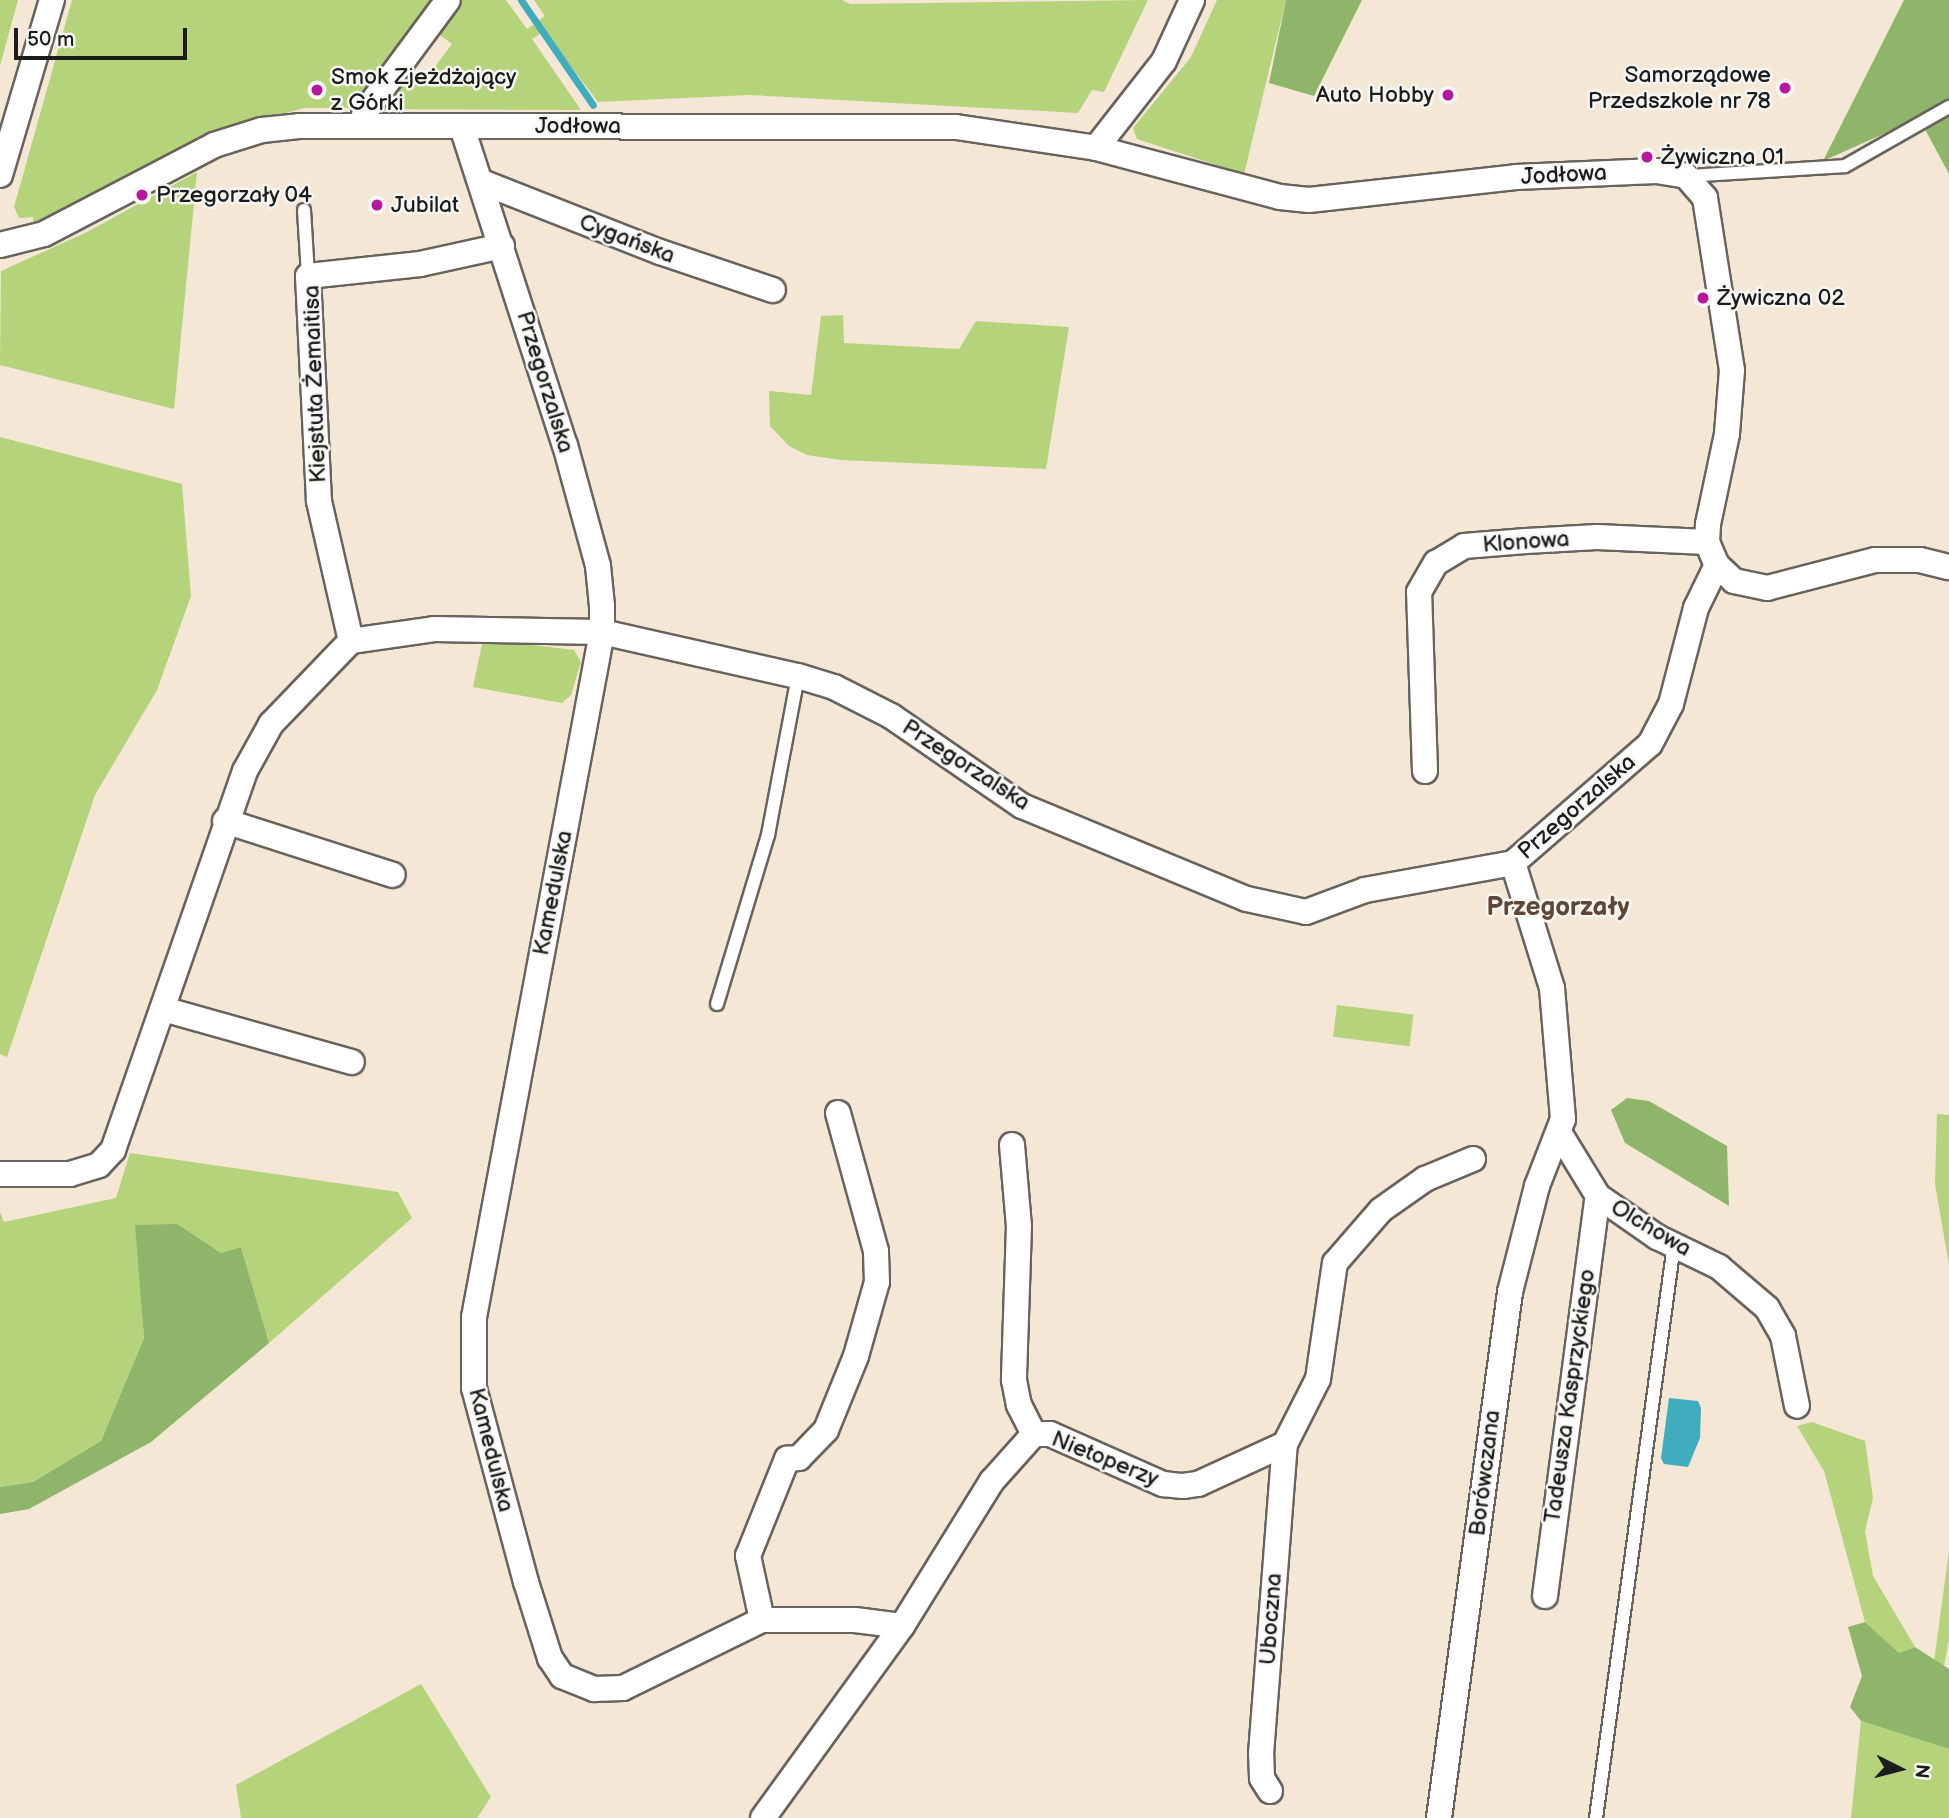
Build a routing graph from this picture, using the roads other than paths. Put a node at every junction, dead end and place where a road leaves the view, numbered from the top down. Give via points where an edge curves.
1 (52, 0) edge
2 (447, 0) edge
3 (1192, 0) edge
4 (1949, 107) edge
5 (361, 125) junction
6 (462, 127) junction
7 (1096, 148) junction
8 (0, 175) edge
9 (1686, 176) junction
10 (482, 182) junction
11 (304, 209) dead end
12 (0, 245) edge
13 (502, 246) junction
14 (308, 276) junction
15 (773, 290) dead end
16 (1707, 542) junction
17 (1717, 565) junction
18 (1949, 567) edge
19 (602, 632) junction
20 (351, 641) junction
21 (798, 676) junction
22 (1425, 771) dead end
23 (225, 821) junction
24 (1513, 863) junction
25 (393, 875) dead end
26 (717, 1004) dead end
27 (163, 1009) junction
28 (352, 1062) dead end
29 (838, 1113) dead end
30 (1560, 1134) junction
31 (1012, 1146) dead end
32 (1473, 1159) dead end
33 (0, 1174) edge
34 (1598, 1196) junction
35 (1674, 1245) junction
36 (1797, 1406) dead end
37 (1034, 1434) junction
38 (1285, 1444) junction
39 (1545, 1596) dead end
40 (762, 1620) junction
41 (902, 1626) junction
42 (1270, 1791) dead end
43 (764, 1818) edge
44 (1439, 1818) edge
45 (1596, 1818) edge

1 - 8 street
2 - 5 street via 365,112
3 - 7 street via 1164,61
4 - 9 lane via 1845,166
5 - 6 street, Jodłowa
5 - 12 street, Jodłowa via 280,127 238,136 178,162 44,234
6 - 7 street, Jodłowa via 956,127
6 - 10 street, Przegorzalska
7 - 9 street, Jodłowa via 1280,197 1309,200 1516,177 1656,171
9 - 16 street via 1705,198 1732,370 1727,434
10 - 13 street, Przegorzalska
10 - 15 street, Cygańska via 660,252
11 - 14 lane
13 - 14 street, Kiejstuta Żemaitisa via 420,264
13 - 19 street, Przegorzalska via 598,566
14 - 20 street, Kiejstuta Żemaitisa via 319,501
16 - 17 street
16 - 22 street, Klonowa via 1597,537 1526,541 1464,546 1436,563 1419,592
17 - 18 street via 1734,580 1767,588 1875,560 1920,560
17 - 24 street, Przegorzalska via 1696,608 1671,705 1650,744
19 - 20 street via 435,629
19 - 21 street, Przegorzalska
19 - 40 street, Kamedulska via 474,1317 474,1388 526,1582 550,1658 562,1675 594,1689 623,1688
20 - 23 street via 271,723
21 - 24 street, Przegorzalska via 834,687 891,716 1022,806 1247,899 1282,909 1306,912 1365,890
21 - 26 lane via 768,835
23 - 25 street
23 - 27 street
24 - 30 street, Olchowa via 1552,988
27 - 28 street
27 - 33 street via 113,1150 99,1164 69,1174
29 - 40 street via 876,1251 877,1282 856,1356 826,1430 799,1458 787,1459 748,1556
30 - 34 street, Olchowa
30 - 44 street, Borówczana via 1536,1186 1510,1292
31 - 37 street via 1019,1226 1014,1380 1019,1405
32 - 38 street via 1425,1179 1381,1210 1335,1263 1318,1380
34 - 35 street, Olchowa
34 - 39 street, Tadeusza Kasprzyckiego
35 - 36 street, Olchowa via 1719,1267 1767,1308 1783,1336
35 - 45 lane
37 - 38 street, Nietoperzy via 1050,1434 1163,1484 1183,1486 1198,1484
37 - 41 street, Nietoperzy via 992,1480
38 - 42 street, Uboczna via 1261,1754 1262,1778
40 - 41 street, Kamedulska via 855,1620
41 - 43 street

